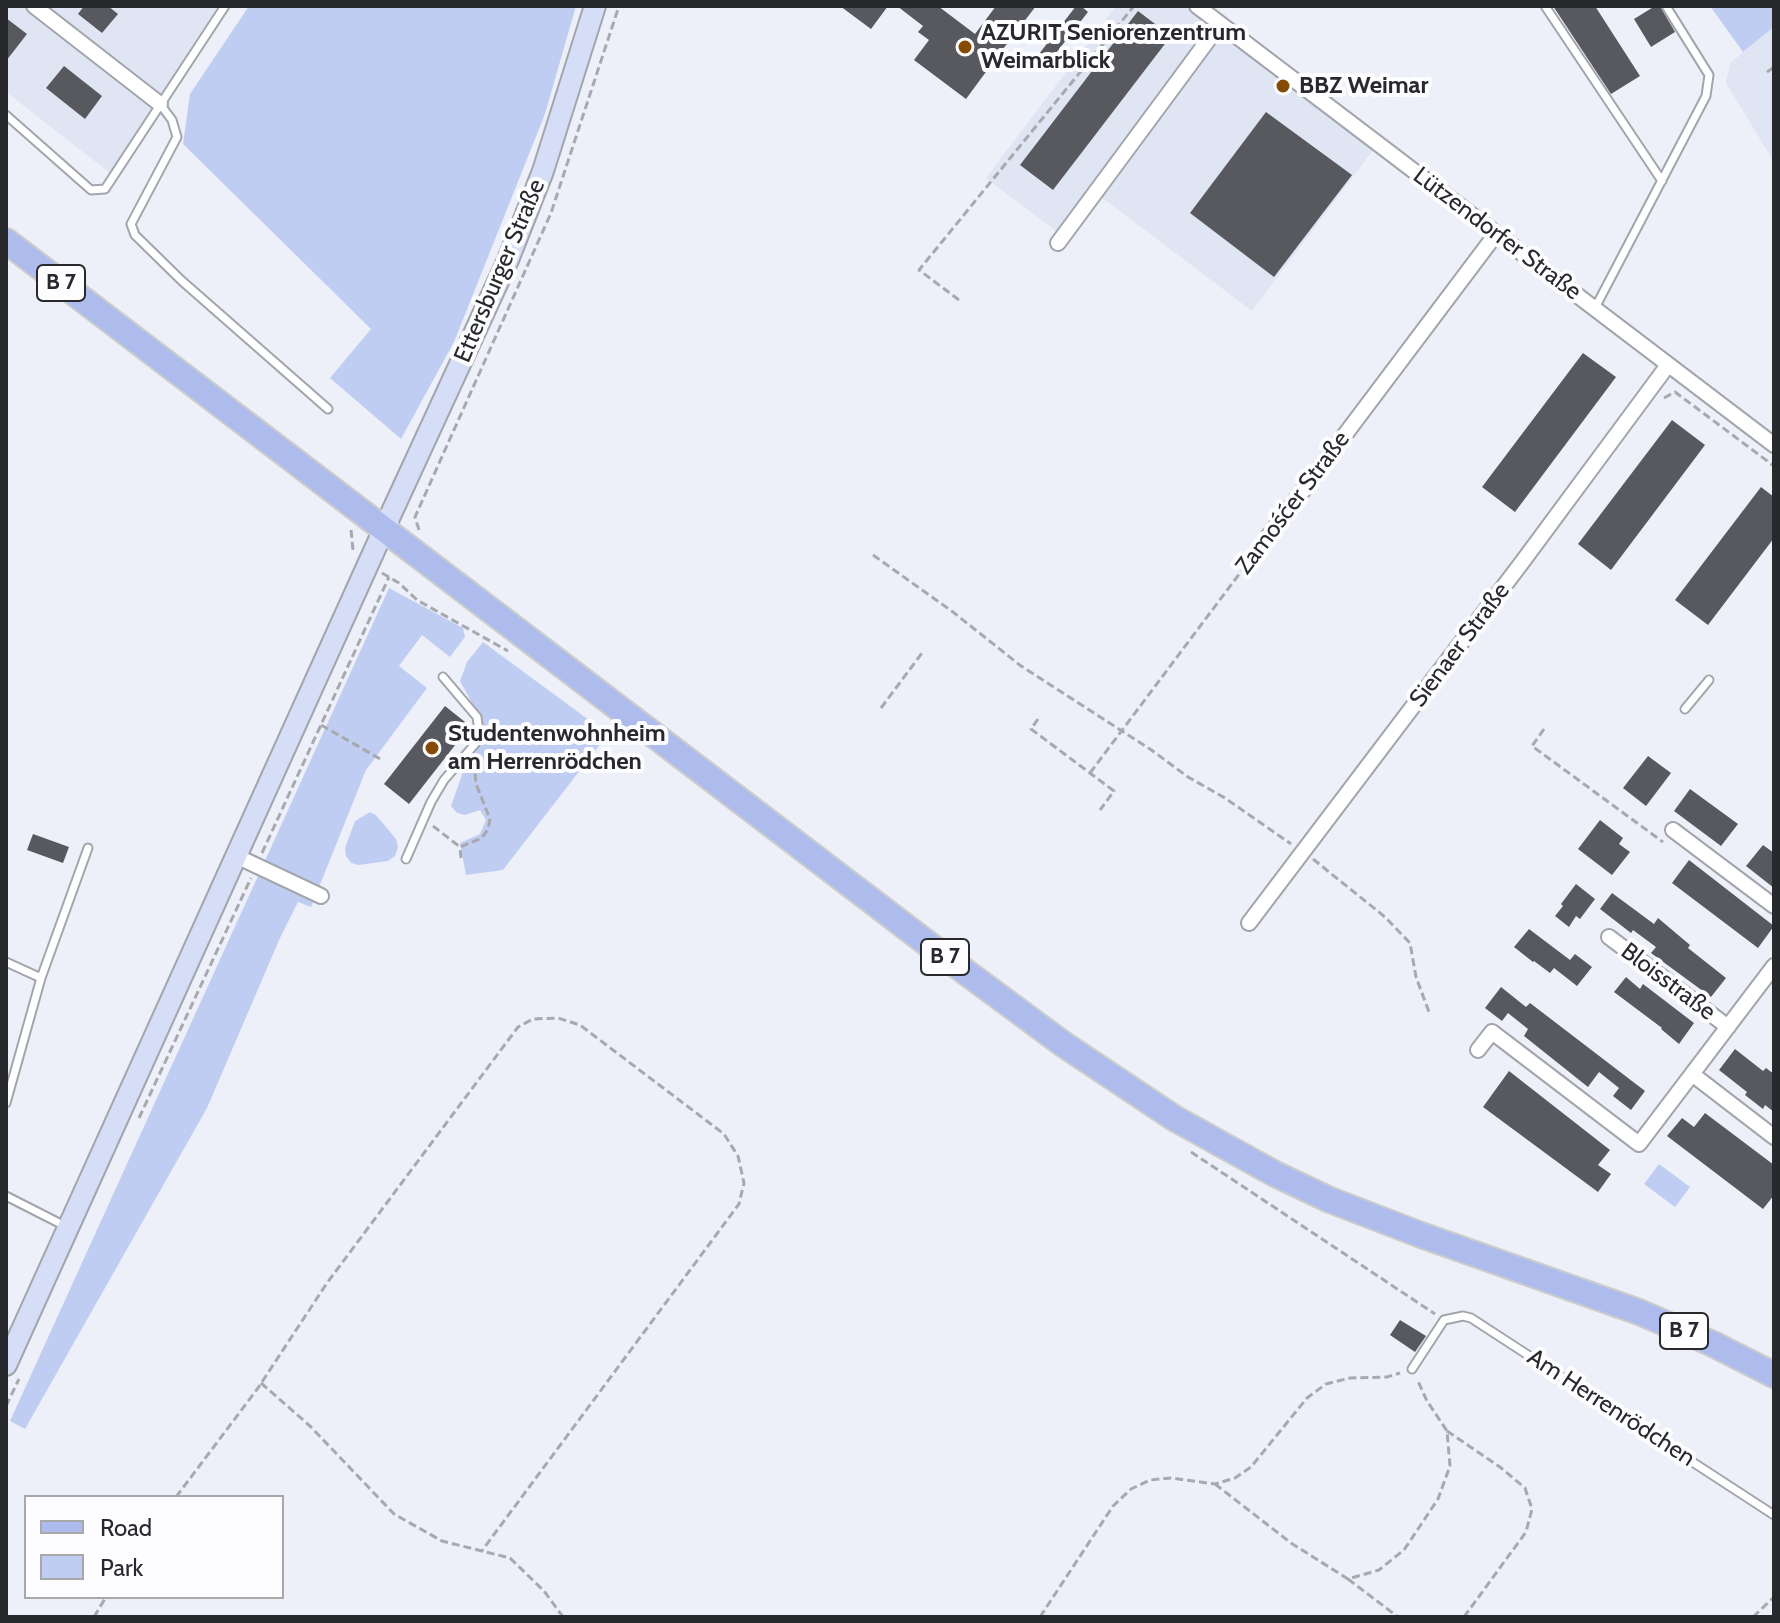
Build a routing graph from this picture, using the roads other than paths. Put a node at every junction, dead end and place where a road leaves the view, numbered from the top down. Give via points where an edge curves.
1 (34, 6) edge
2 (225, 6) edge
3 (595, 6) edge
4 (1197, 6) edge
5 (1545, 6) edge
6 (1666, 6) edge
7 (1220, 24) junction
8 (160, 104) junction
9 (6, 115) edge
10 (1662, 181) junction
11 (1496, 234) junction
12 (6, 241) edge
13 (1058, 243) dead end
14 (1595, 308) junction
15 (1668, 365) junction
16 (328, 409) dead end
17 (1774, 445) edge
18 (384, 529) junction
19 (1268, 537) road end
20 (443, 677) dead end
21 (1709, 680) dead end
22 (1685, 709) dead end
23 (1673, 830) road end
24 (88, 848) dead end
25 (236, 856) junction
26 (406, 859) dead end
27 (321, 896) dead end
28 (1774, 906) edge
29 (1249, 923) dead end
30 (1609, 937) dead end
31 (6, 962) edge
32 (1774, 966) edge
33 (41, 978) junction
34 (1728, 1027) junction
35 (1478, 1050) dead end
36 (1692, 1074) junction
37 (6, 1103) edge
38 (1774, 1137) edge
39 (6, 1196) edge
40 (69, 1228) junction
41 (6, 1365) edge
42 (1412, 1369) road end
43 (1774, 1375) edge
44 (1774, 1515) edge

1 - 8 street
2 - 8 lane
3 - 18 main road, Ettersburger Straße via 543,171 508,260
4 - 7 street, Lützendorfer Straße
5 - 10 lane
6 - 10 lane via 1709,75 1706,96
7 - 11 street, Lützendorfer Straße
7 - 13 street
8 - 9 lane via 105,189 91,190
8 - 16 lane via 177,137 131,224 135,235
10 - 14 lane
11 - 14 street, Lützendorfer Straße
11 - 19 street, Zamośćer Straße
12 - 18 main road, B 7
14 - 15 street, Lützendorfer Straße
15 - 17 street, Lützendorfer Straße
15 - 29 street, Sienaer Straße
18 - 25 main road, Ettersburger Straße
18 - 43 main road, B 7 via 940,953 1174,1118 1330,1200 1639,1312
20 - 26 lane via 477,717 479,731 475,744 444,780
21 - 22 lane
23 - 28 street
24 - 33 lane
25 - 27 street
25 - 40 main road, Ettersburger Straße
30 - 34 street, Bloisstraße
31 - 33 lane
32 - 34 street, Bloisstraße
33 - 37 lane
34 - 36 street, Bloisstraße
35 - 36 street, Bloisstraße via 1492,1032 1639,1144
36 - 38 street
39 - 40 lane
40 - 41 main road, Ettersburger Straße
42 - 44 lane, Am Herrenrödchen via 1444,1320 1463,1316 1484,1324

